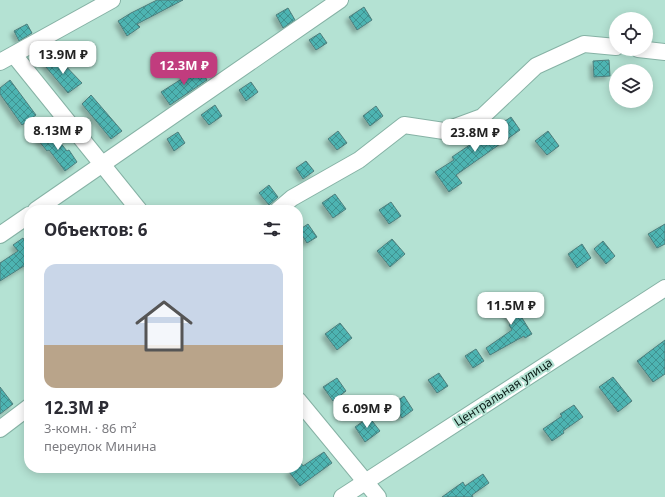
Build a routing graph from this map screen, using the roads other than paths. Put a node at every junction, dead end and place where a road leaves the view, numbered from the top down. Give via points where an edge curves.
1 (112, 0) edge
2 (340, 0) edge
3 (609, 46) edge
4 (653, 51) edge
5 (665, 52) edge
6 (7, 58) edge
7 (102, 165) junction
8 (43, 205) edge
9 (135, 205) edge
10 (284, 205) edge
11 (24, 218) edge
12 (0, 235) edge
13 (665, 288) edge
14 (303, 406) edge
15 (24, 411) edge
16 (0, 429) edge
17 (366, 481) junction
18 (342, 497) edge
19 (378, 497) edge

1 - 6 street
2 - 7 street
3 - 10 street via 584,44 536,66 482,117 444,131 404,125 359,160
4 - 5 street
6 - 7 street
7 - 8 street
7 - 9 street
11 - 12 street
13 - 17 street, Центральная улица
14 - 17 street
15 - 16 street
17 - 18 street, Центральная улица
17 - 19 street

